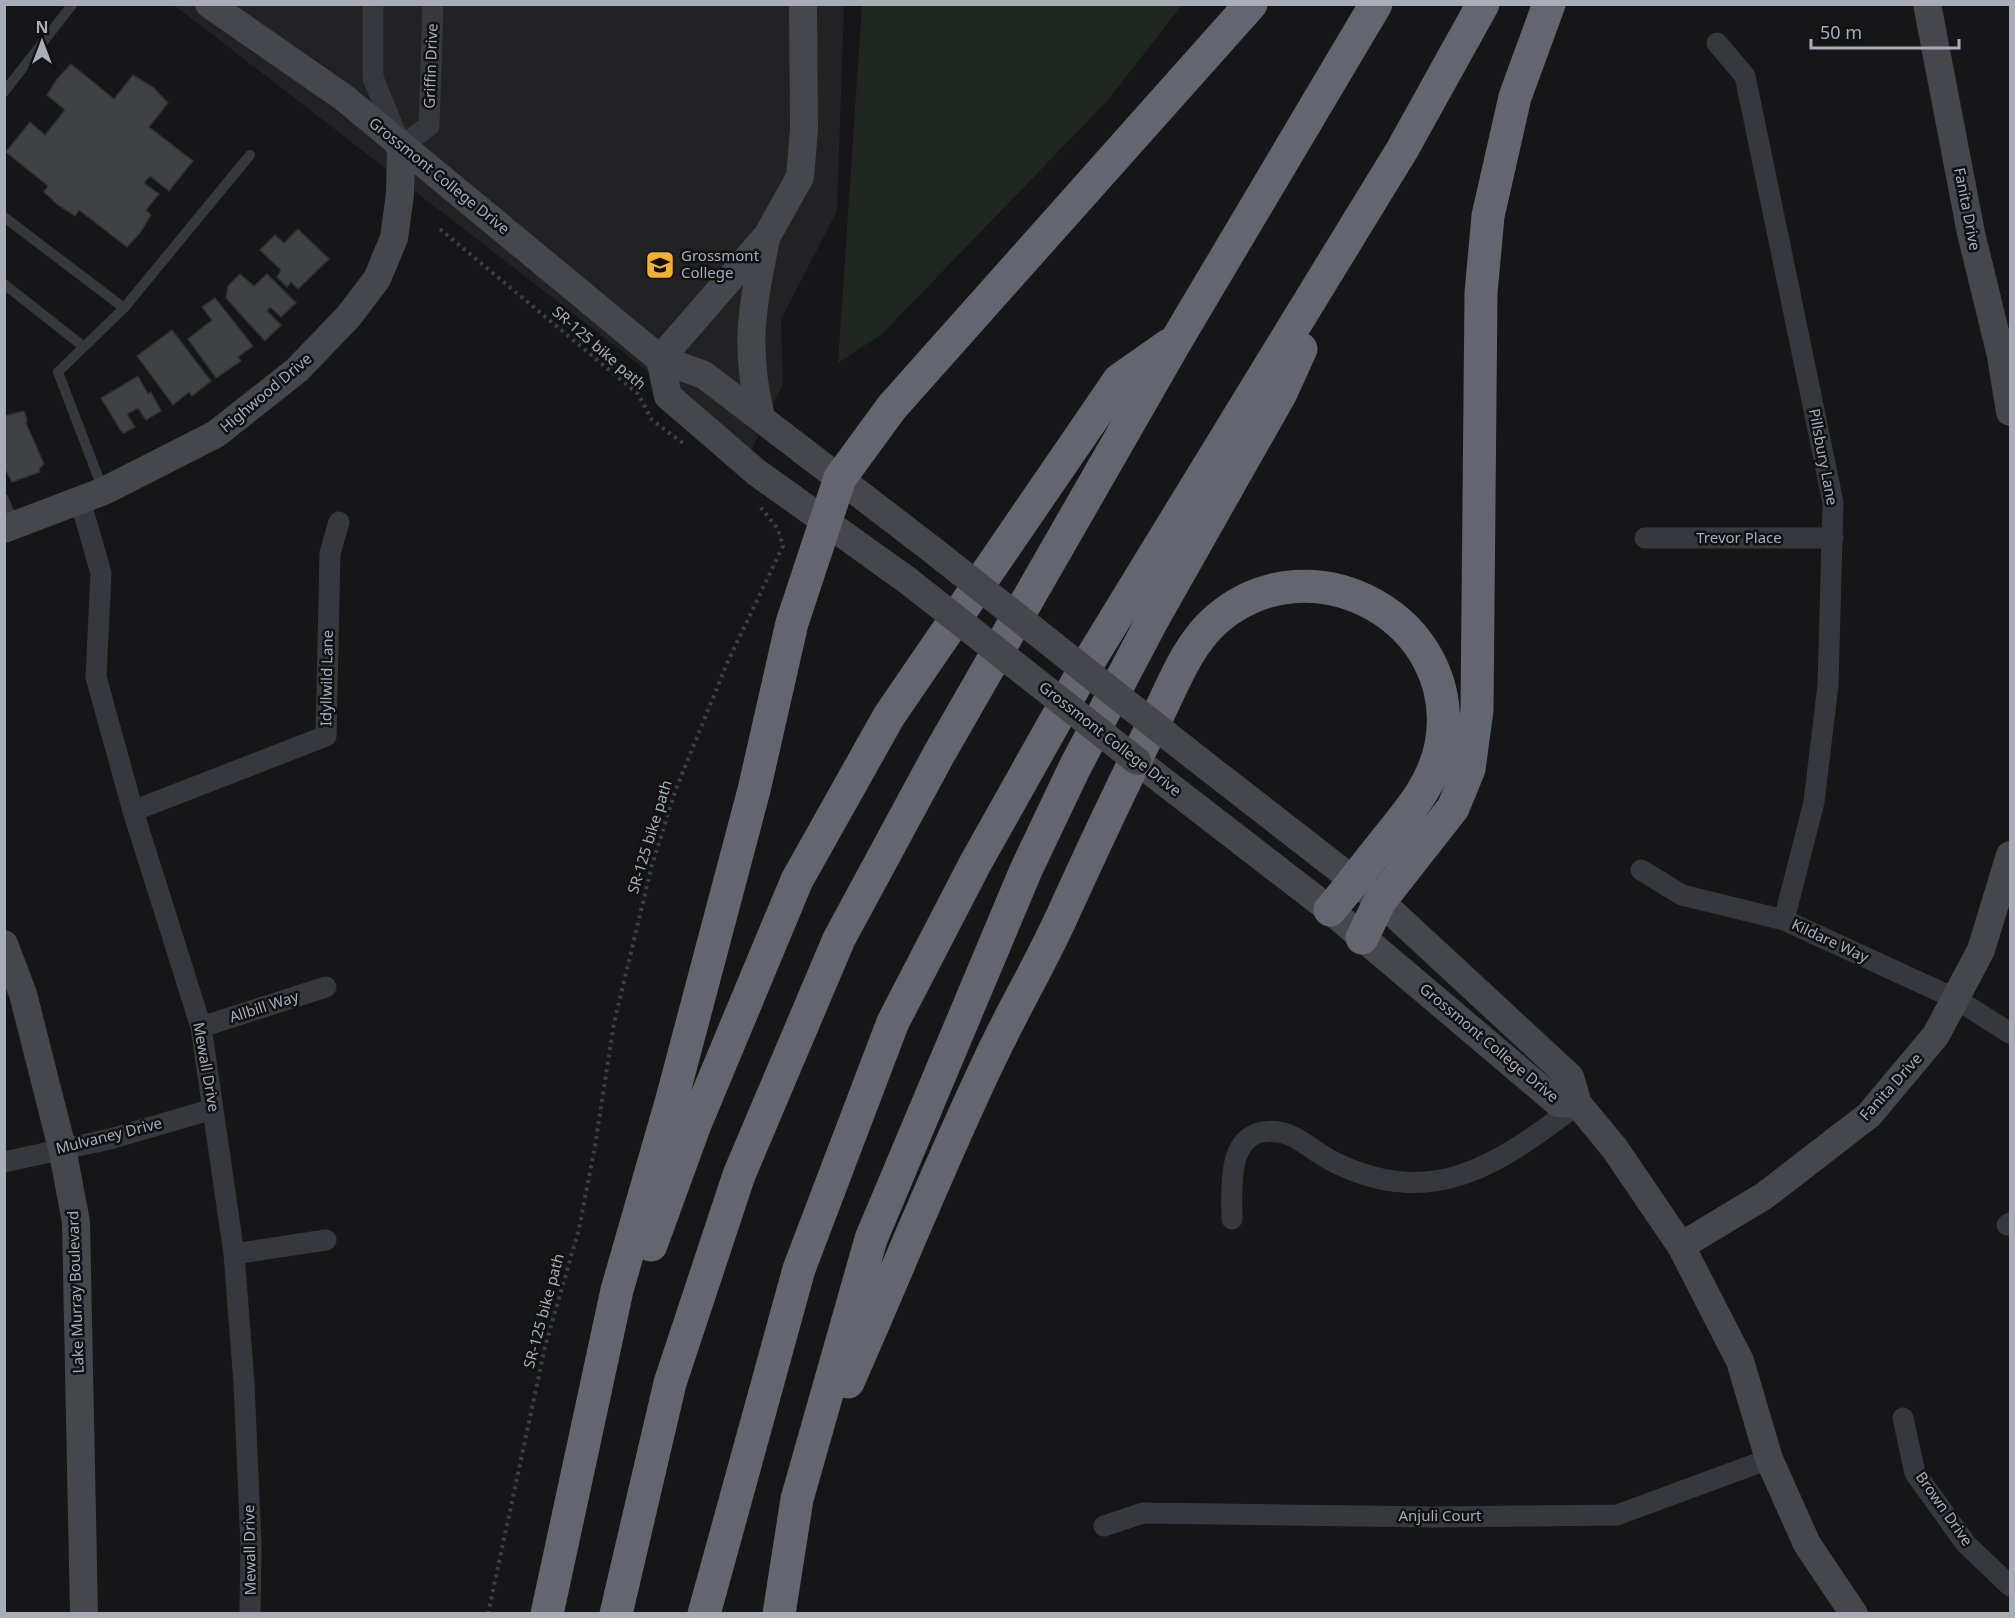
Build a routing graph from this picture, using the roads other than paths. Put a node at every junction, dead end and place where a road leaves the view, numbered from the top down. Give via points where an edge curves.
1 (208, 4) edge
2 (373, 4) edge
3 (433, 4) edge
4 (803, 4) edge
5 (1251, 4) edge
6 (1376, 4) edge
7 (1483, 4) edge
8 (1549, 4) edge
9 (1927, 4) edge
10 (72, 5) edge
11 (1717, 44) dead end
12 (4, 72) edge
13 (14, 80) junction
14 (4, 92) edge
15 (401, 146) junction
16 (250, 155) dead end
17 (1371, 201) junction
18 (4, 218) edge
19 (767, 236) junction
20 (4, 285) edge
21 (124, 308) junction
22 (1176, 341) junction
23 (84, 347) junction
24 (660, 359) junction
25 (2010, 412) edge
26 (761, 417) junction
27 (840, 478) junction
28 (92, 495) junction
29 (8, 518) edge
30 (339, 522) dead end
31 (827, 525) junction
32 (1645, 538) dead end
33 (1833, 538) junction
34 (133, 811) junction
35 (2010, 855) edge
36 (1641, 870) dead end
37 (1355, 881) junction
38 (1380, 901) junction
39 (1330, 910) junction
40 (1784, 920) junction
41 (1362, 938) junction
42 (4, 944) edge
43 (326, 987) dead end
44 (1956, 999) junction
45 (201, 1027) junction
46 (2010, 1033) edge
47 (1578, 1104) junction
48 (213, 1109) junction
49 (62, 1148) junction
50 (4, 1162) edge
51 (1232, 1219) dead end
52 (326, 1240) dead end
53 (1681, 1246) junction
54 (234, 1254) junction
55 (592, 1403) junction
56 (1903, 1418) dead end
57 (1769, 1460) junction
58 (797, 1499) junction
59 (1104, 1526) dead end
60 (2010, 1586) edge
61 (84, 1614) edge
62 (250, 1614) edge
63 (548, 1614) edge
64 (616, 1614) edge
65 (704, 1614) edge
66 (779, 1614) edge
67 (1854, 1614) edge

1 - 15 main road, Grossmont College Drive via 343,97
2 - 15 street via 374,78
3 - 15 street, Griffin Drive via 429,126
4 - 19 main road via 804,130 800,177
5 - 27 highway via 892,407
6 - 22 highway
7 - 17 highway
8 - 38 highway via 1515,97 1488,216 1481,293 1477,710 1473,747 1453,808
9 - 25 main road, Fanita Drive
10 - 13 lane
11 - 33 street, Pillsbury Lane via 1745,76 1833,502
12 - 13 lane
13 - 14 lane
15 - 24 main road, Grossmont College Drive
15 - 28 main road, Highwood Drive via 394,238 377,279 348,318 297,370 216,434
16 - 21 lane
17 - 58 highway via 1281,393 1148,629 1075,766 1026,870 871,1239
17 - 65 highway via 1085,668 976,862 893,1022 799,1269
18 - 21 lane
19 - 24 main road
19 - 26 main road via 753,300 749,343
20 - 23 lane
21 - 23 lane
22 - 55 highway via 1119,380 889,716 797,880 694,1127
22 - 64 highway via 939,754 839,939 739,1175 670,1383
23 - 28 lane via 58,372
24 - 26 main road, Grossmont College Drive via 704,375
24 - 31 main road, Grossmont College Drive via 669,396 756,472
26 - 27 main road, Grossmont College Drive
27 - 31 highway
27 - 37 main road, Grossmont College Drive, bridge
28 - 29 main road, Highwood Drive
28 - 34 street, Mewall Drive via 101,573 96,677
30 - 34 street, Idyllwild Lane via 330,554 326,736
31 - 39 main road, Grossmont College Drive, bridge via 906,580
31 - 55 highway via 792,623 754,790 617,1290
32 - 33 street, Trevor Place
33 - 40 street, Pillsbury Lane via 1828,685 1814,802
34 - 45 street, Mewall Drive
35 - 44 main road, Fanita Drive via 1981,950
36 - 40 street, Kildare Way via 1682,895
37 - 38 main road, Grossmont College Drive
37 - 39 highway
37 - 58 highway via 1413,808 1431,777 1442,741 1436,681 1406,629 1365,599 1316,586 1297,585 1261,593 1213,622 1185,661 1113,804 1057,929 988,1062
38 - 41 highway
38 - 47 main road, Grossmont College Drive via 1570,1077
39 - 41 main road, Grossmont College Drive
40 - 44 street, Kildare Way
41 - 47 main road, Grossmont College Drive via 1557,1103
42 - 49 main road, Lake Murray Boulevard via 23,994
43 - 45 street, Allbill Way
44 - 46 street, Kildare Way
44 - 53 main road, Fanita Drive via 1936,1035 1869,1115 1764,1196
45 - 48 street, Mewall Drive
47 - 51 street via 1496,1162 1457,1177 1436,1180 1371,1176 1330,1160 1293,1134 1262,1132 1244,1143 1232,1165
47 - 53 main road, Grossmont College Drive via 1615,1149
48 - 49 street, Mulvaney Drive
48 - 54 street, Mewall Drive
49 - 50 street, Mulvaney Drive
49 - 61 main road, Lake Murray Boulevard via 76,1222
52 - 54 street
53 - 57 main road, Grossmont College Drive via 1740,1361
54 - 62 street, Mewall Drive via 244,1383
55 - 63 highway
56 - 60 street, Brown Drive via 1915,1473 1966,1544
57 - 59 street, Anjuli Court via 1617,1515 1143,1513
57 - 67 main road, Grossmont College Drive via 1808,1544
58 - 66 highway

